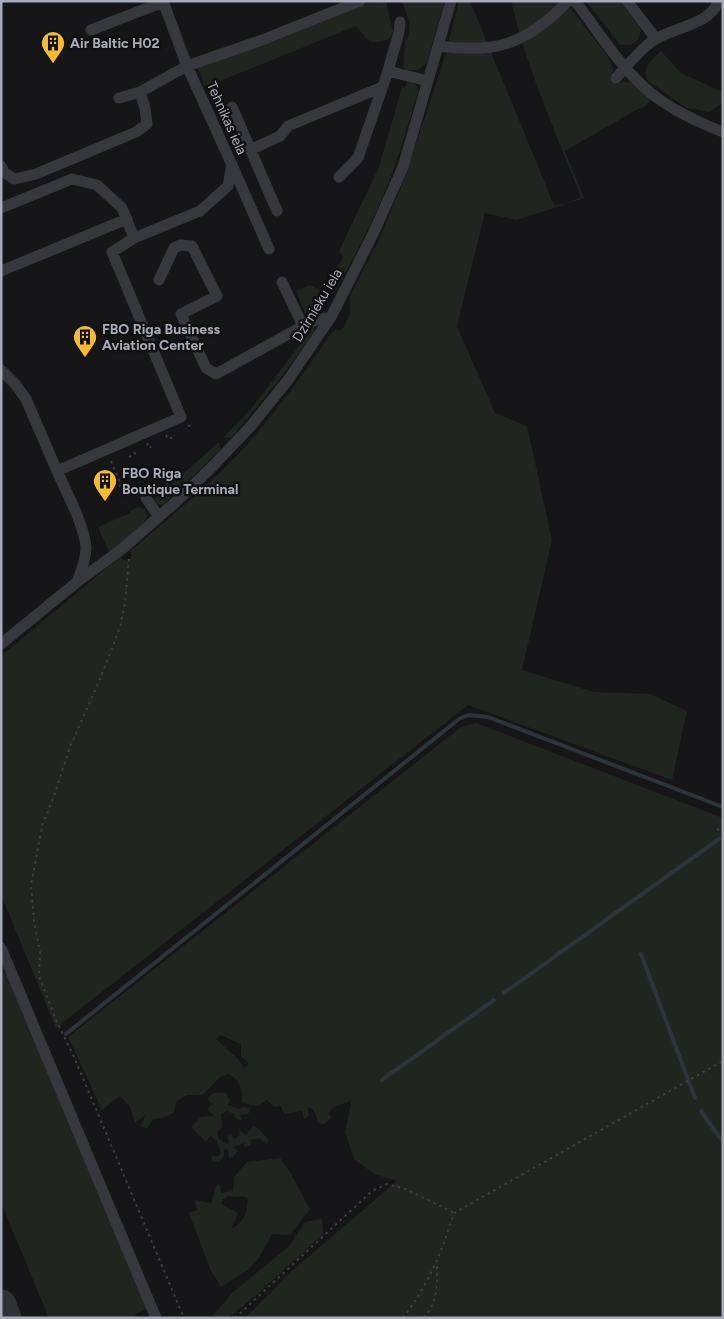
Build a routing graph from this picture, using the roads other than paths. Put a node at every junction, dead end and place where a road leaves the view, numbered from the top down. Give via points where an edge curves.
1 (360, 1) edge
2 (451, 1) edge
3 (568, 1) edge
4 (575, 1) edge
5 (626, 1) edge
6 (718, 1) edge
7 (163, 2) edge
8 (400, 22) dead end
9 (91, 30) dead end
10 (652, 41) junction
11 (438, 46) junction
12 (187, 66) junction
13 (626, 68) junction
14 (388, 71) junction
15 (616, 78) dead end
16 (428, 81) junction
17 (382, 87) junction
18 (140, 92) junction
19 (119, 98) dead end
20 (232, 107) dead end
21 (721, 128) edge
22 (250, 150) junction
23 (232, 165) junction
24 (1, 166) edge
25 (339, 177) dead end
26 (1, 208) edge
27 (277, 211) dead end
28 (127, 219) junction
29 (134, 238) junction
30 (269, 249) dead end
31 (1, 271) edge
32 (159, 280) dead end
33 (282, 282) dead end
34 (331, 317) junction
35 (303, 326) junction
36 (1, 370) edge
37 (57, 471) junction
38 (146, 498) dead end
39 (158, 517) junction
40 (122, 549) junction
41 (129, 559) road end
42 (77, 582) junction
43 (1, 644) edge
44 (2, 954) edge
45 (156, 1318) edge

1 - 12 street
2 - 11 street, Dzirnieku iela
3 - 11 street via 539,28 515,41 478,49
4 - 13 street
5 - 10 street via 653,35
6 - 10 street via 702,20
7 - 9 street
7 - 12 street, Tehnikas iela
8 - 14 street
10 - 13 street
11 - 16 street, Dzirnieku iela
12 - 18 street
12 - 23 street, Tehnikas iela
13 - 15 street
13 - 21 street via 664,103
14 - 16 street
14 - 17 street
16 - 34 street, Dzirnieku iela via 403,167 370,242
17 - 22 street via 288,126 280,136
17 - 25 street via 358,158
18 - 19 street
18 - 24 street via 147,124 136,132 36,174 14,179
20 - 22 street
22 - 27 street
23 - 29 street, Tehnikas iela via 228,186 200,211
23 - 30 street
26 - 28 street via 72,179 97,184 122,208
28 - 29 street
28 - 31 street
29 - 37 street, Tehnikas iela via 112,252 181,417
32 - 35 street via 174,248 192,246 217,296 181,314 206,368 216,374
33 - 35 street
34 - 35 street
34 - 39 street, Dzirnieku iela via 288,380 250,427 214,466
36 - 37 street via 26,399
37 - 42 street via 86,547
38 - 39 street
39 - 40 street, Dzirnieku iela
40 - 41 street
40 - 42 street, Dzirnieku iela
42 - 43 street, Dzirnieku iela
44 - 45 street

